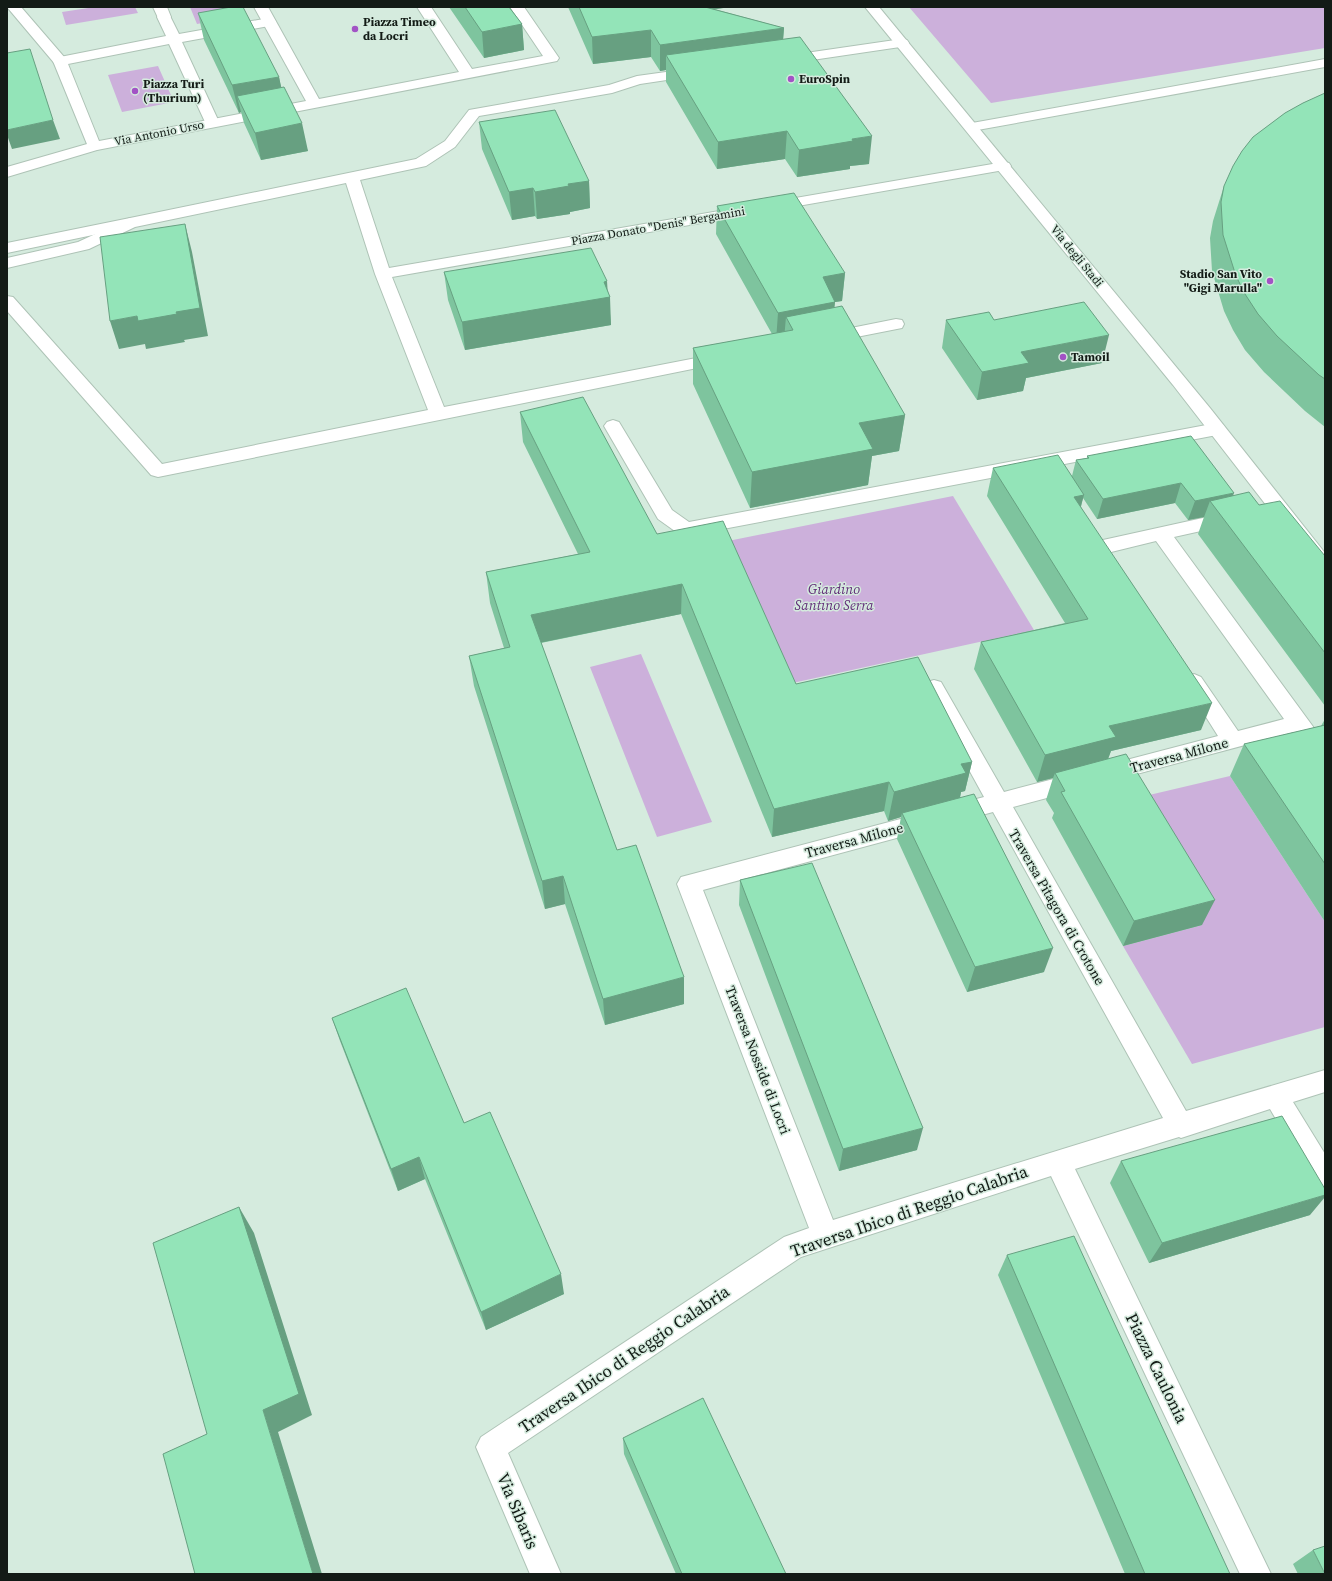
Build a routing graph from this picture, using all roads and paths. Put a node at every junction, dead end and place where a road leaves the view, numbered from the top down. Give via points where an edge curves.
1 (30, 7) edge
2 (261, 7) edge
3 (424, 7) edge
4 (517, 7) edge
5 (872, 7) edge
6 (12, 9) edge
7 (162, 12) edge
8 (269, 22) junction
9 (174, 39) junction
10 (902, 43) junction
11 (60, 60) junction
12 (768, 62) edge
13 (1325, 62) edge
14 (707, 71) edge
15 (468, 74) junction
16 (314, 103) junction
17 (212, 122) junction
18 (972, 127) junction
19 (94, 146) junction
20 (1004, 166) junction
21 (7, 172) edge
22 (352, 177) junction
23 (130, 224) junction
24 (7, 248) edge
25 (7, 263) edge
26 (383, 274) junction
27 (7, 301) edge
28 (896, 324) dead end
29 (810, 341) edge
30 (740, 354) edge
31 (438, 414) junction
32 (613, 426) dead end
33 (1217, 429) junction
34 (1280, 508) junction
35 (1161, 534) junction
36 (1325, 551) edge
37 (1116, 566) edge
38 (1325, 567) edge
39 (1186, 670) edge
40 (934, 688) edge
41 (1298, 723) junction
42 (1233, 741) junction
43 (1325, 759) edge
44 (998, 803) junction
45 (689, 884) joint
46 (1325, 1081) edge
47 (1276, 1097) junction
48 (1181, 1126) junction
49 (1058, 1162) junction
50 (1325, 1178) edge
51 (826, 1236) junction
52 (491, 1447) joint
53 (546, 1574) edge
54 (1256, 1574) edge

1 - 6 street
2 - 8 street
3 - 15 street
4 - 15 street, Via Antonio Urso via 552,58
5 - 10 street, Via degli Stadi
6 - 11 street
7 - 9 street
8 - 9 street
8 - 16 street
9 - 11 street
9 - 17 street
10 - 12 street
10 - 18 street, Via degli Stadi
11 - 19 street
13 - 18 street
14 - 22 street via 637,80 612,89 474,113 450,144 421,163
15 - 16 street, Via Antonio Urso
16 - 17 street, Via Antonio Urso
17 - 19 street, Via Antonio Urso
18 - 20 street, Via degli Stadi
19 - 21 street, Via Antonio Urso
20 - 26 street, Piazza Donato "Denis" Bergamini
20 - 33 street, Via degli Stadi
22 - 23 street
22 - 26 street
23 - 24 street
23 - 25 street via 83,246
26 - 31 street
27 - 31 street via 158,471
28 - 29 street
30 - 31 street
32 - 33 street via 665,514 686,529 1051,468
33 - 34 street, Via degli Stadi
34 - 35 street
34 - 36 street, Via degli Stadi
34 - 38 street, Via degli Stadi
35 - 37 street via 1099,540
35 - 41 street
39 - 42 street
40 - 44 street, Traversa Pitagora di Crotone
41 - 42 street, Traversa Milone
41 - 43 street
42 - 44 street, Traversa Milone
44 - 45 street, Traversa Milone
44 - 48 street, Traversa Pitagora di Crotone
45 - 51 street, Traversa Nosside di Locri
46 - 47 street, Traversa Ibico di Reggio Calabria
47 - 48 street, Traversa Ibico di Reggio Calabria
47 - 50 street
48 - 49 street, Traversa Ibico di Reggio Calabria
49 - 51 street, Traversa Ibico di Reggio Calabria
49 - 54 street, Piazza Caulonia
51 - 52 street, Traversa Ibico di Reggio Calabria via 794,1246
52 - 53 street, Via Sibaris

